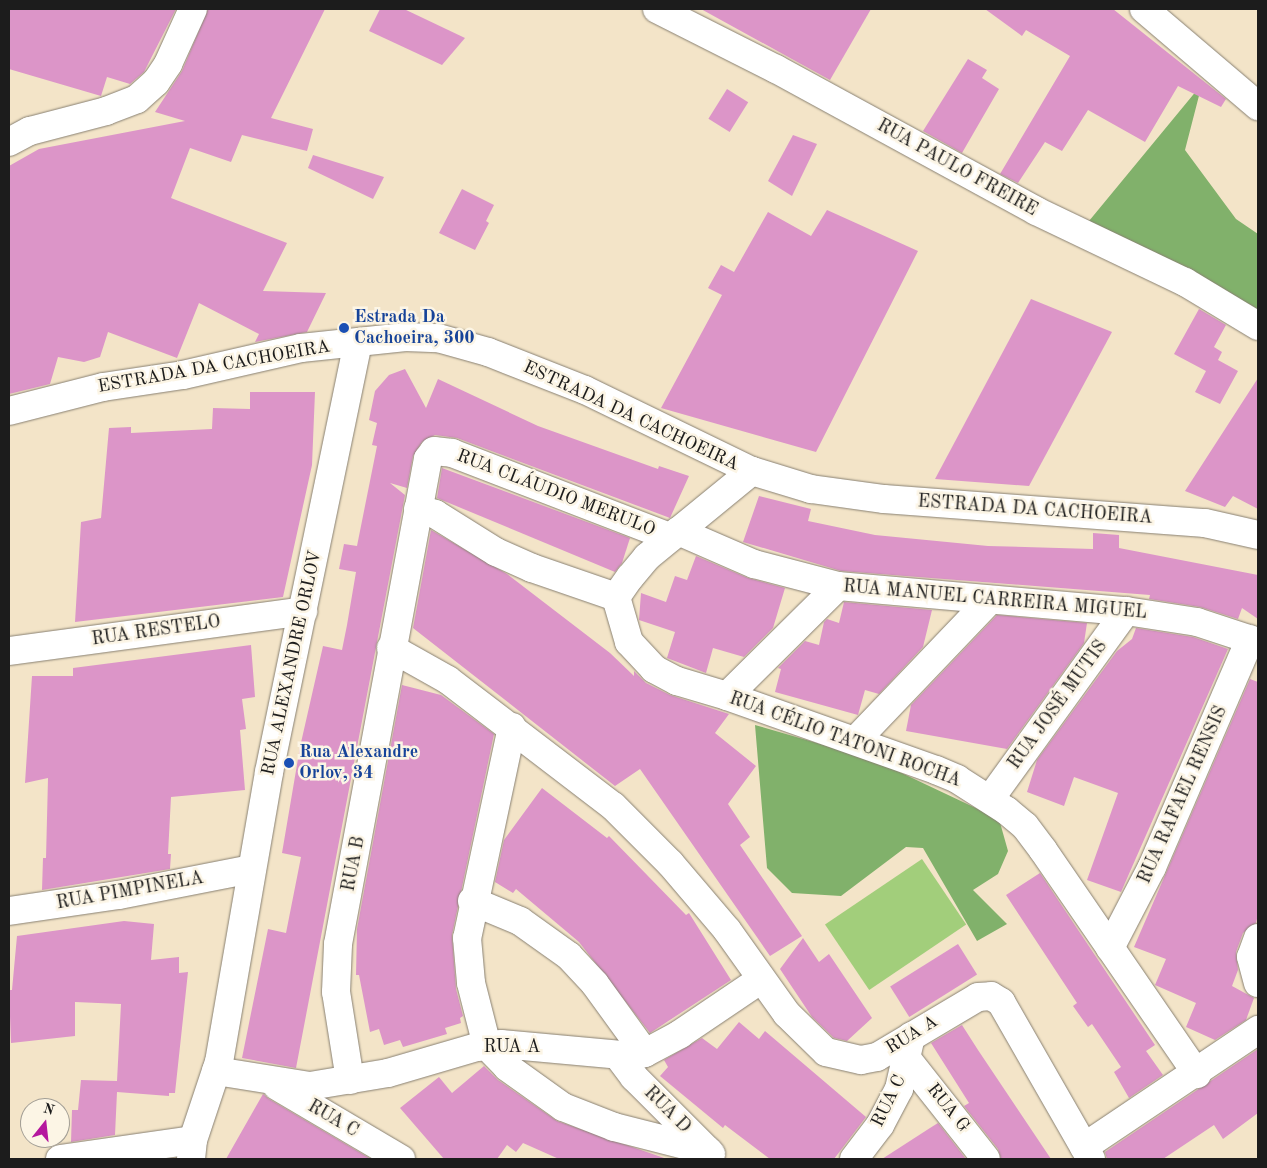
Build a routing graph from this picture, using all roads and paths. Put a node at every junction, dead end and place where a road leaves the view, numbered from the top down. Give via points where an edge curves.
1 (192, 9) edge
2 (657, 9) edge
3 (1144, 9) edge
4 (1258, 106) edge
5 (9, 142) edge
6 (1258, 326) edge
7 (358, 343) junction
8 (9, 412) edge
9 (752, 471) junction
10 (418, 509) junction
11 (674, 534) junction
12 (1258, 535) edge
13 (838, 586) junction
14 (616, 597) junction
15 (990, 600) junction
16 (1126, 611) junction
17 (303, 612) junction
18 (1254, 640) edge
19 (390, 648) junction
20 (9, 652) edge
21 (727, 696) junction
22 (512, 727) junction
23 (856, 740) junction
24 (990, 799) junction
25 (251, 869) junction
26 (472, 901) junction
27 (9, 911) edge
28 (1258, 938) edge
29 (1110, 948) junction
30 (760, 980) junction
31 (1258, 983) edge
32 (1258, 1030) edge
33 (487, 1046) junction
34 (909, 1048) junction
35 (645, 1053) junction
36 (619, 1057) junction
37 (216, 1072) junction
38 (1197, 1074) junction
39 (265, 1079) junction
40 (350, 1080) junction
41 (192, 1150) edge
42 (674, 1152) edge
43 (1088, 1153) edge
44 (713, 1155) edge
45 (60, 1159) edge
46 (401, 1159) edge
47 (854, 1159) edge
48 (986, 1159) edge

1 - 5 street via 168,64 156,82 137,99 106,111 30,131
2 - 6 street, RUA PAULO FREIRE via 776,69 1036,211 1185,282
3 - 4 street
7 - 8 street, ESTRADA DA CACHOEIRA via 301,348 183,375 103,387
7 - 9 street, ESTRADA DA CACHOEIRA via 405,337 438,338 488,352 585,390
7 - 17 street, RUA ALEXANDRE ORLOV
9 - 11 street
9 - 12 street, ESTRADA DA CACHOEIRA via 842,495 997,509 1167,519
10 - 11 street, RUA CLÁUDIO MERULO via 428,459 434,452 445,451
10 - 14 street via 434,514 496,552
10 - 19 street, RUA CLÁUDIO MERULO
11 - 13 street, RUA MANUEL CARREIRA MIGUEL via 754,564
11 - 14 street via 638,566
13 - 15 street, RUA MANUEL CARREIRA MIGUEL
13 - 21 street
14 - 21 street, RUA CÉLIO TATONI ROCHA via 629,642 654,669 677,681
15 - 16 street, RUA MANUEL CARREIRA MIGUEL
15 - 23 street
16 - 18 street, RUA MANUEL CARREIRA MIGUEL via 1197,622
16 - 24 street, RUA JOSÉ MUTIS
17 - 20 street, RUA RESTELO
17 - 25 street, RUA ALEXANDRE ORLOV
18 - 29 street, RUA RAFAEL RENSIS via 1152,867
19 - 22 street, RUA A via 448,680
19 - 40 street, RUA B via 336,968 338,1010
21 - 23 street, RUA CÉLIO TATONI ROCHA
22 - 26 street
22 - 30 street, RUA A via 613,806 664,857 727,930
23 - 24 street, RUA CÉLIO TATONI ROCHA via 957,779
24 - 29 street, RUA CÉLIO TATONI ROCHA via 1025,826
25 - 27 street, RUA PIMPINELA via 119,895
25 - 37 street, RUA ALEXANDRE ORLOV
26 - 33 street via 467,938 471,983
26 - 35 street via 520,921 569,956 595,984
28 - 31 street via 1251,957
29 - 38 street, RUA CÉLIO TATONI ROCHA
30 - 34 street, RUA A via 812,1040 835,1056 861,1060
30 - 35 street, RUA A via 711,1015
32 - 38 street
33 - 36 street, RUA A via 533,1045
33 - 40 street, RUA A via 429,1063
33 - 42 street via 507,1067 563,1107
34 - 43 street, RUA A via 978,997 991,996 1001,1002
34 - 47 street, RUA C via 890,1108
34 - 48 street, RUA G
35 - 36 street, RUA A
36 - 44 street, RUA D via 634,1077
37 - 39 street, RUA A
37 - 41 street, RUA ALEXANDRE ORLOV
38 - 43 street
39 - 40 street, RUA A via 310,1086
39 - 46 street, RUA C
41 - 45 street
42 - 44 street

